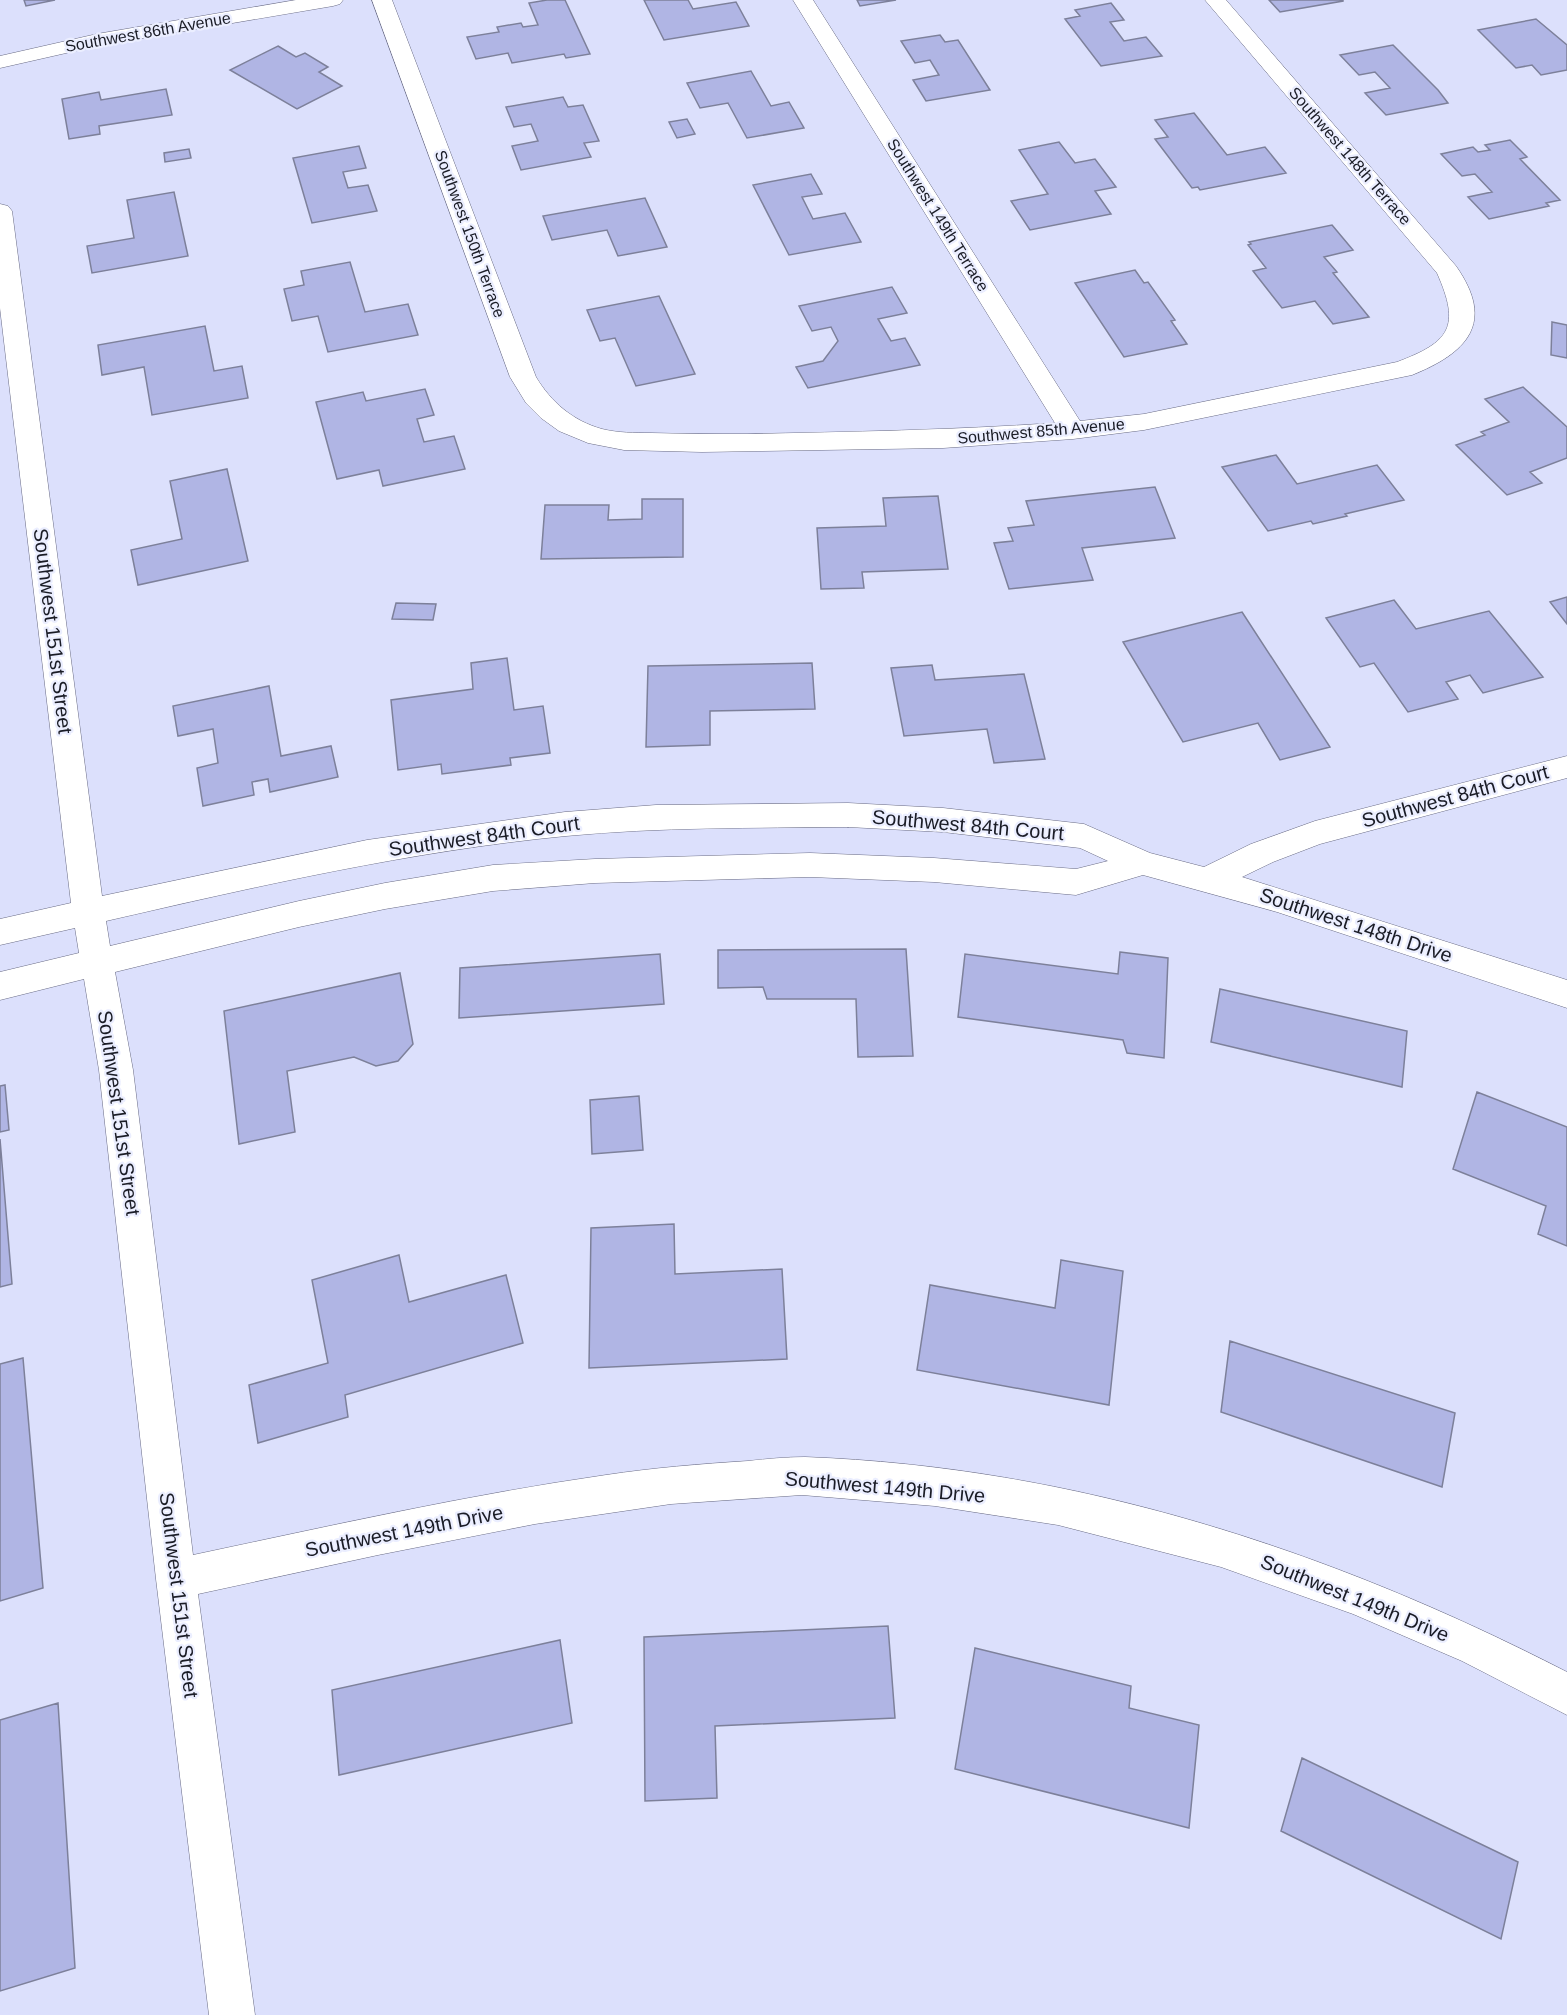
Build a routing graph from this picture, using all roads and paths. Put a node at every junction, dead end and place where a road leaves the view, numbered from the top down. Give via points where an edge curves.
1 (333, 0) edge
2 (382, 0) edge
3 (803, 0) edge
4 (1215, 0) edge
5 (0, 62) edge
6 (0, 212) edge
7 (1463, 324) joint
8 (1073, 430) junction
9 (597, 436) joint
10 (1567, 767) edge
11 (1143, 863) junction
12 (1209, 879) junction
13 (88, 911) junction
14 (0, 932) edge
15 (99, 963) junction
16 (0, 986) edge
17 (1567, 994) edge
18 (176, 1579) junction
19 (1567, 1694) edge
20 (232, 2015) edge

1 - 5 street, Southwest 86th Avenue via 97,40
2 - 9 street, Southwest 150th Terrace via 523,377 550,412 568,425
3 - 8 street, Southwest 149th Terrace
4 - 7 street, Southwest 148th Terrace via 1448,271 1463,307
6 - 13 street, Southwest 151st Street
7 - 8 street, Southwest 85th Avenue via 1444,350 1403,369 1172,417
8 - 9 street, Southwest 85th Avenue via 943,439 702,443 656,443
10 - 12 street, Southwest 84th Court via 1315,833
11 - 12 street, Southwest 148th Drive
11 - 13 street, Southwest 84th Court via 1084,836 986,824 848,815 656,817 565,824 367,852
11 - 15 street via 1076,882 810,865 493,878 299,914
12 - 17 street, Southwest 148th Drive
13 - 14 street, Southwest 84th Court
13 - 15 street, Southwest 151st Street
15 - 16 street
15 - 18 street, Southwest 151st Street via 116,1070
18 - 19 street, Southwest 149th Drive via 536,1505 671,1485 802,1476 934,1487 1058,1506 1221,1547 1357,1595 1476,1647
18 - 20 street, Southwest 151st Street

